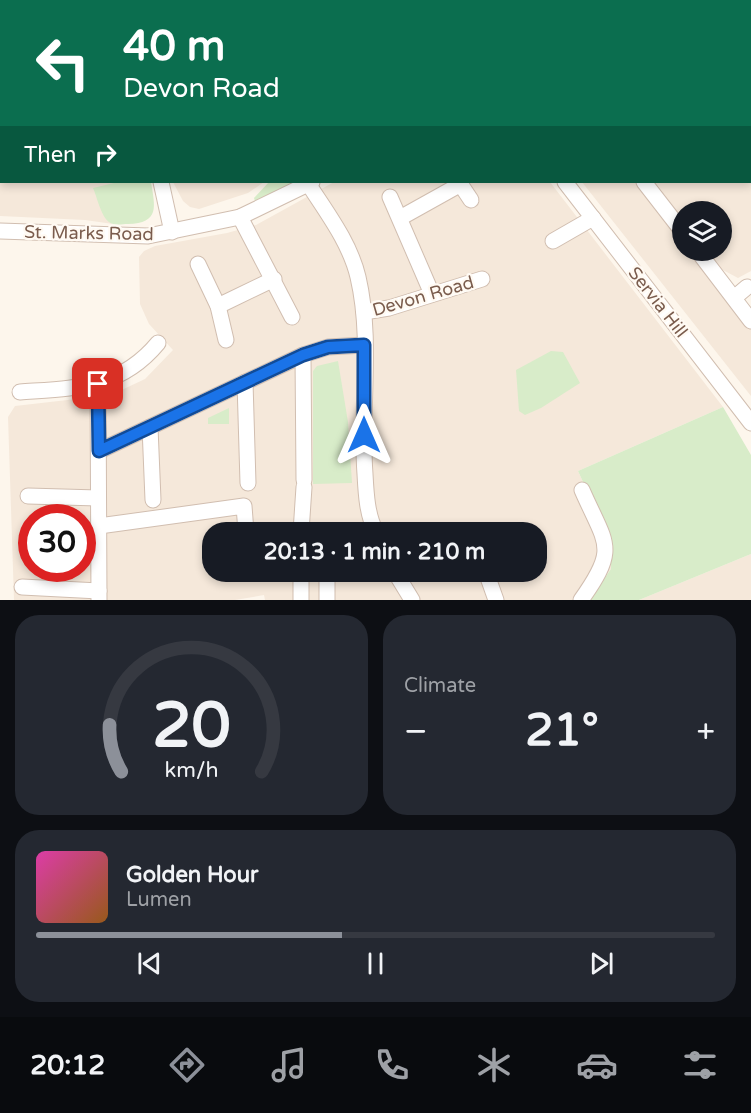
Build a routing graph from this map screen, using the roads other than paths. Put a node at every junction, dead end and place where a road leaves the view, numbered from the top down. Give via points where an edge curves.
1 (161, 183) edge
2 (311, 183) edge
3 (460, 183) edge
4 (566, 183) edge
5 (645, 183) edge
6 (390, 197) dead end
7 (471, 200) dead end
8 (240, 217) junction
9 (400, 218) junction
10 (592, 218) junction
11 (672, 218) edge
12 (0, 231) edge
13 (172, 232) junction
14 (553, 241) dead end
15 (705, 261) edge
16 (198, 264) dead end
17 (274, 279) junction
18 (482, 279) dead end
19 (747, 287) dead end
20 (432, 294) junction
21 (734, 298) junction
22 (218, 306) junction
23 (364, 312) junction
24 (292, 317) dead end
25 (751, 321) edge
26 (226, 340) dead end
27 (158, 343) dead end
28 (364, 345) junction
29 (303, 355) junction
30 (245, 382) junction
31 (98, 384) junction
32 (20, 392) dead end
33 (751, 423) edge
34 (150, 427) junction
35 (99, 451) junction
36 (248, 483) dead end
37 (582, 490) dead end
38 (28, 496) dead end
39 (98, 498) junction
40 (153, 500) dead end
41 (245, 522) edge
42 (302, 522) edge
43 (372, 522) edge
44 (99, 526) junction
45 (301, 582) edge
46 (327, 582) edge
47 (401, 582) edge
48 (490, 582) edge
49 (22, 587) dead end
50 (99, 596) edge
51 (302, 600) edge
52 (327, 600) edge
53 (412, 600) edge
54 (496, 600) edge
55 (581, 600) edge

1 - 13 street
2 - 8 street, St. Marks Road
2 - 23 street via 344,240 358,275
3 - 7 street
3 - 9 street
4 - 10 street, Servia Hill
5 - 11 street
6 - 9 street
8 - 13 street, St. Marks Road
8 - 17 street
9 - 20 street
10 - 14 street
10 - 33 street, Servia Hill
12 - 13 street, St. Marks Road via 112,237
15 - 21 street
16 - 22 street
17 - 22 street
17 - 24 street
18 - 20 street, Devon Road
19 - 21 street
20 - 23 street, Devon Road
21 - 25 street
22 - 26 street
23 - 28 street
27 - 31 street via 144,359
28 - 29 street, Devon Road via 328,347
28 - 43 street via 363,457
29 - 30 street, Devon Road
29 - 42 street
30 - 34 street, Devon Road
30 - 36 street
31 - 32 street
31 - 35 street
34 - 35 street, Devon Road
34 - 40 street
35 - 39 street
37 - 55 street via 606,543 602,569
38 - 39 street
39 - 44 street
41 - 44 street via 244,506
44 - 50 street
45 - 51 street
46 - 52 street
47 - 53 street
48 - 54 street
49 - 50 street

